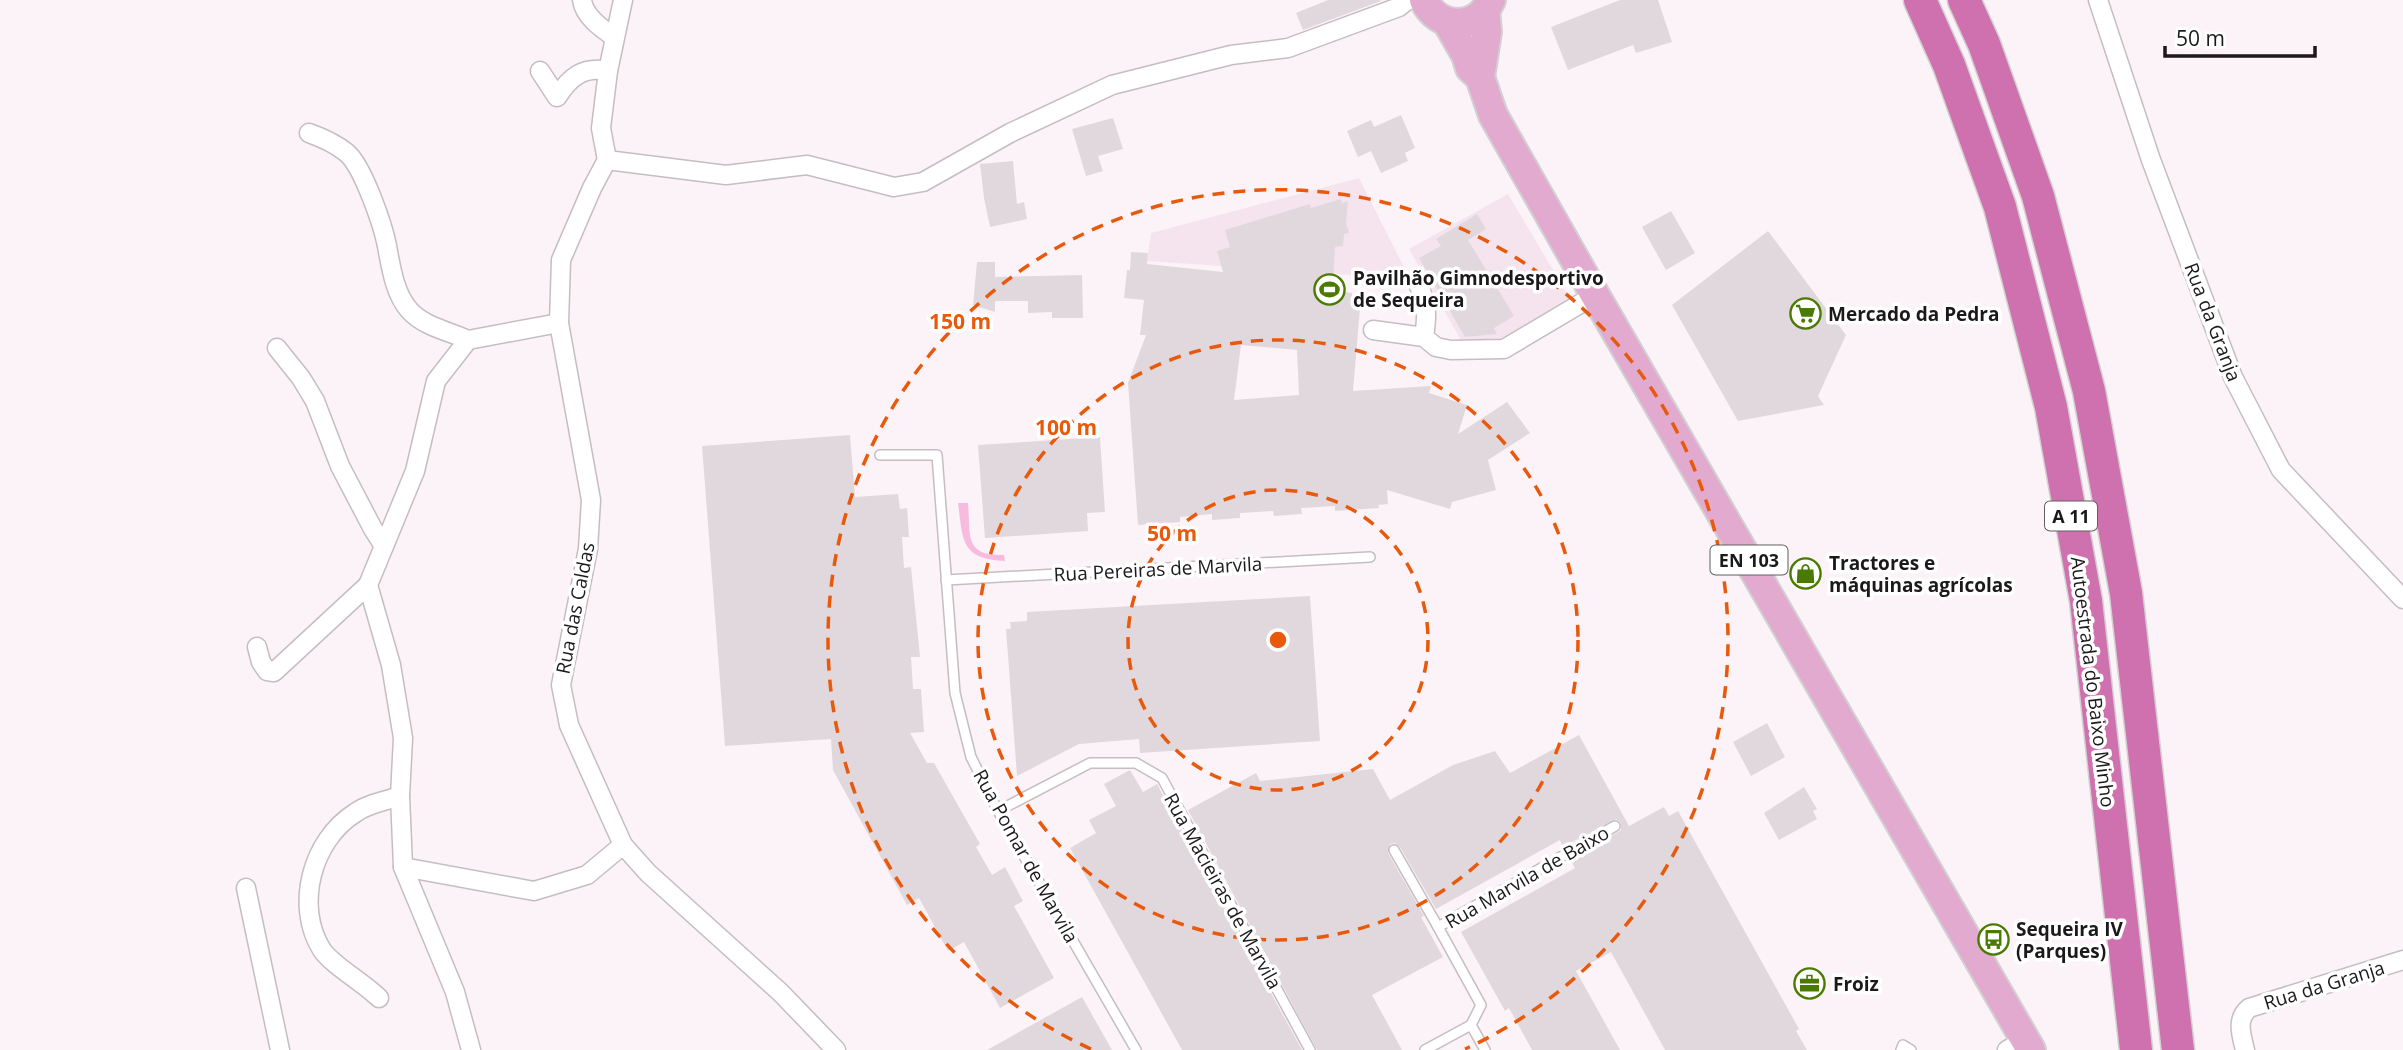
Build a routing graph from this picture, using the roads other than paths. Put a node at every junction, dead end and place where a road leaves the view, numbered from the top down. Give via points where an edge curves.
1 (582, 0) edge
2 (623, 0) edge
3 (1920, 0) edge
4 (1964, 0) edge
5 (2098, 0) edge
6 (1488, 5) edge
7 (1421, 7) edge
8 (614, 37) junction
9 (540, 71) dead end
10 (608, 71) junction
11 (1480, 77) junction
12 (309, 133) dead end
13 (607, 160) junction
14 (1416, 279) dead end
15 (1595, 295) junction
16 (559, 323) junction
17 (1373, 330) dead end
18 (1424, 337) junction
19 (468, 340) junction
20 (277, 348) dead end
21 (880, 455) dead end
22 (384, 546) junction
23 (1370, 557) dead end
24 (946, 580) junction
25 (368, 585) junction
26 (2403, 599) edge
27 (257, 647) dead end
28 (400, 796) junction
29 (998, 811) junction
30 (1615, 826) dead end
31 (623, 845) junction
32 (1394, 850) dead end
33 (403, 867) junction
34 (246, 888) dead end
35 (1438, 927) junction
36 (2403, 960) edge
37 (379, 998) dead end
38 (1471, 1025) junction
39 (2021, 1047) edge
40 (280, 1050) edge
41 (471, 1050) edge
42 (836, 1050) edge
43 (1136, 1050) edge
44 (1310, 1050) edge
45 (1425, 1050) edge
46 (1485, 1050) edge
47 (1902, 1050) edge
48 (1911, 1050) edge
49 (2136, 1050) edge
50 (2178, 1050) edge
51 (2245, 1050) edge

1 - 8 street via 589,15
2 - 8 street
3 - 49 highway, Autoestrada do Baixo Minho / A 11 via 1949,65 2000,208 2051,407 2086,601
4 - 50 highway, A 11 via 2038,196 2090,391 2126,593
5 - 26 street, Rua da Granja via 2151,160 2239,388 2281,470
6 - 7 main road, EN 103 via 1465,23
6 - 11 main road, EN 103
7 - 11 main road, EN 103
7 - 13 street via 1288,47 1231,55 1112,85 909,186 894,187 807,165 726,175
8 - 10 street
9 - 10 street via 557,97 566,82 582,72
10 - 13 street via 601,128
11 - 15 main road, EN 103 via 1493,115
12 - 19 street via 349,155 378,214 397,290 409,310
13 - 16 street, Rua das Caldas via 561,260
14 - 18 street via 1428,314
15 - 18 street via 1504,349 1451,350 1436,347
15 - 39 main road, EN 103
16 - 19 street
16 - 31 street, Rua das Caldas via 591,500 588,549 561,685 569,725
17 - 18 street
19 - 22 street via 436,381 415,471
20 - 22 street via 315,401 340,466
21 - 24 lane, Rua Pomar de Marvila via 937,455
22 - 25 street
23 - 24 lane, Rua Pereiras de Marvila
24 - 29 lane, Rua Pomar de Marvila via 955,693 971,757
25 - 27 street via 274,672 267,671
25 - 28 street via 391,665 403,738
28 - 33 street
28 - 37 street via 356,812 337,828 323,845 307,903 311,927 323,951
29 - 43 lane, Rua Pomar de Marvila
29 - 44 lane, Rua Macieiras de Marvila via 1090,763 1136,763 1162,779
30 - 35 lane, Rua Marvila de Baixo
31 - 33 street via 587,874 534,891
31 - 42 street, Rua das Caldas
32 - 35 lane, Rua Marvila de Baixo
33 - 41 street via 455,992
34 - 40 street
35 - 38 lane, Rua Marvila de Baixo via 1481,1005
36 - 51 street, Rua da Granja via 2249,1008 2240,1020
38 - 45 lane
38 - 46 lane
47 - 48 lane via 1903,1045

